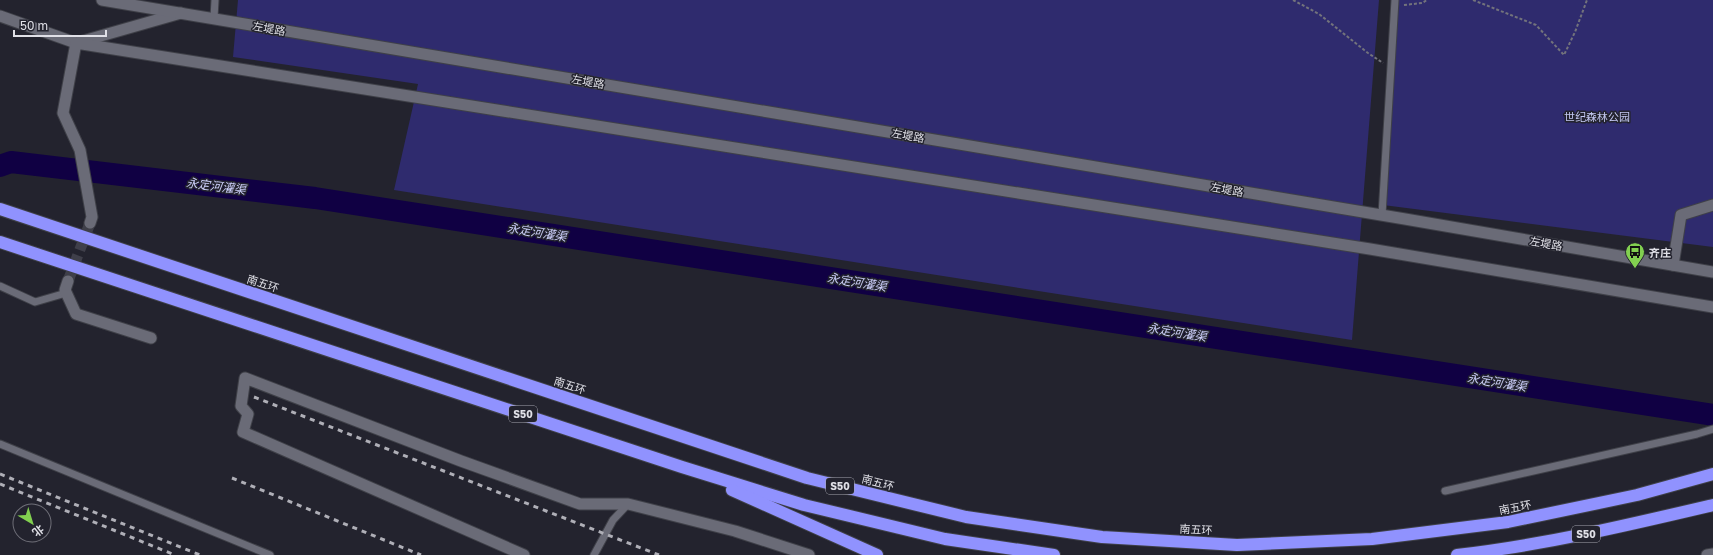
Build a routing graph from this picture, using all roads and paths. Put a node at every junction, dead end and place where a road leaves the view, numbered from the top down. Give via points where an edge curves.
1 (102, 0) edge
2 (215, 0) edge
3 (1293, 0) edge
4 (1427, 0) edge
5 (1473, 0) edge
6 (1587, 0) edge
7 (1395, 2) edge
8 (181, 13) junction
9 (0, 16) edge
10 (214, 18) junction
11 (76, 43) junction
12 (1391, 67) junction
13 (1713, 205) edge
14 (0, 209) edge
15 (1382, 215) junction
16 (90, 223) tunnel mouth
17 (0, 242) edge
18 (1673, 265) junction
19 (1713, 272) edge
20 (68, 281) tunnel mouth
21 (0, 286) edge
22 (66, 293) junction
23 (1713, 307) edge
24 (151, 338) dead end
25 (1713, 429) edge
26 (0, 444) edge
27 (682, 467) junction
28 (1713, 474) edge
29 (1446, 491) dead end
30 (628, 504) junction
31 (1713, 505) edge
32 (1713, 554) edge
33 (270, 555) edge
34 (524, 555) edge
35 (594, 555) edge
36 (809, 555) edge
37 (877, 555) edge
38 (1054, 555) edge
39 (1457, 555) edge
40 (1707, 555) edge

1 - 8 street, 左堤路
2 - 10 lane
3 - 12 path via 1319,14 1368,53
4 - 7 path via 1412,5
5 - 6 path via 1536,25 1564,55
7 - 12 lane
8 - 10 street, 左堤路
8 - 11 street
9 - 11 street
10 - 15 street, 左堤路
11 - 16 street via 63,113 80,150 92,217
11 - 23 street via 1354,247
12 - 15 lane
13 - 18 street via 1681,215
14 - 28 highway, 南五环 / S50 via 807,478 966,517 1102,537 1229,544 1372,539 1508,522 1637,495
15 - 18 street, 左堤路
17 - 27 highway, S50
18 - 19 street, 左堤路
20 - 22 street
21 - 22 lane via 35,302
22 - 24 street via 76,314
25 - 29 lane
26 - 33 lane
27 - 37 highway
27 - 38 highway, S50 via 804,505 945,539
30 - 34 street via 580,504 245,378 241,406 248,414 243,432
30 - 35 lane via 613,520
30 - 36 street via 735,531
31 - 39 highway, S50 via 1602,532 1496,551
32 - 40 street

